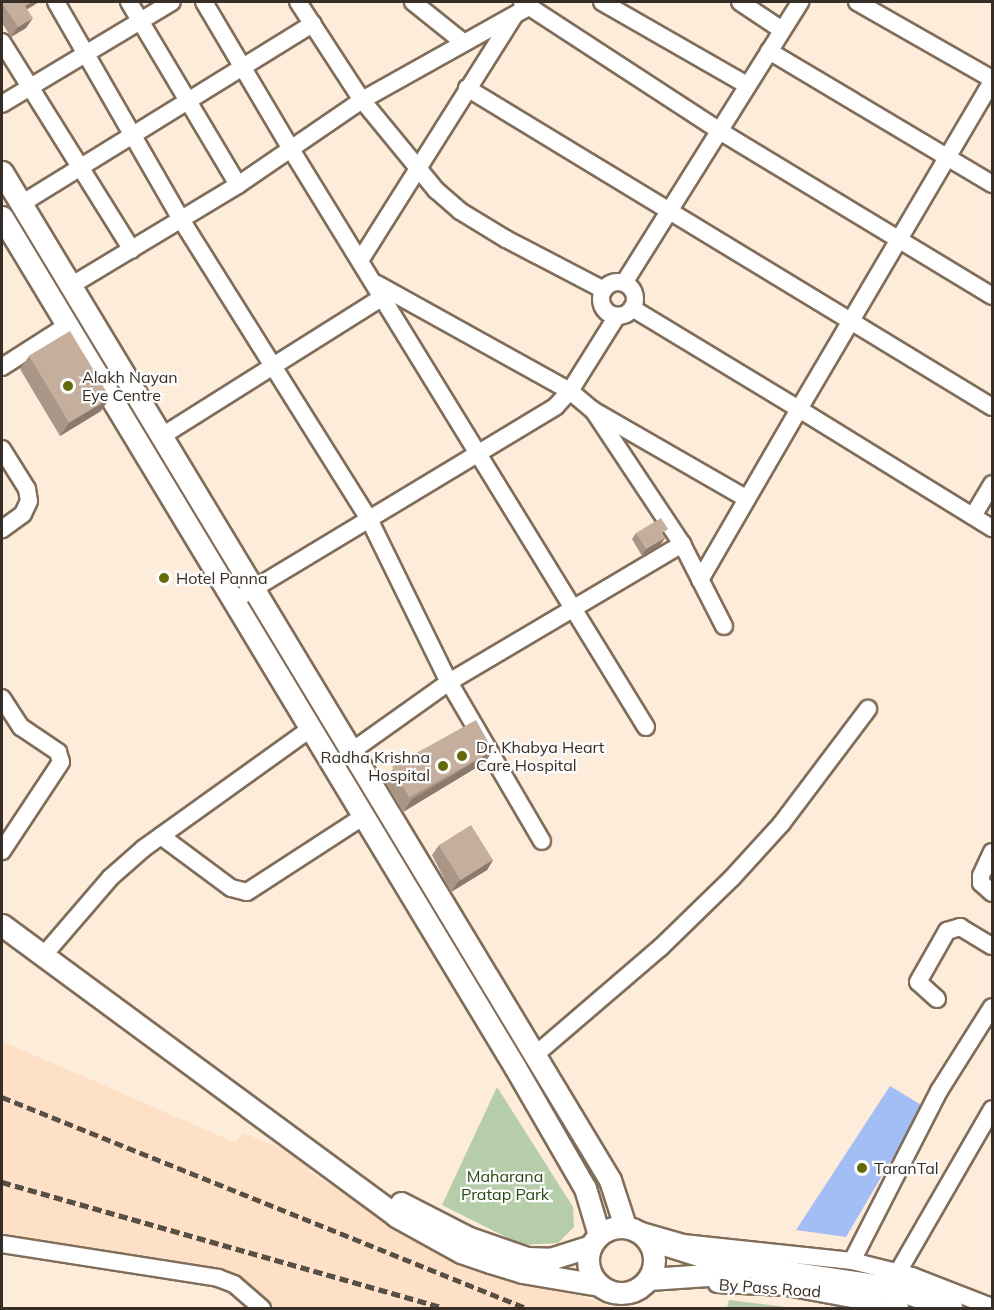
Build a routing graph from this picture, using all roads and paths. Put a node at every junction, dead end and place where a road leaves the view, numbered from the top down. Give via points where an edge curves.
1 (56, 2) edge
2 (129, 2) edge
3 (171, 2) edge
4 (204, 2) edge
5 (298, 2) edge
6 (413, 2) edge
7 (602, 2) edge
8 (740, 2) edge
9 (800, 2) edge
10 (857, 2) edge
11 (522, 7) edge
12 (141, 20) junction
13 (313, 24) junction
14 (782, 30) junction
15 (2, 42) edge
16 (463, 42) junction
17 (769, 51) junction
18 (85, 54) junction
19 (245, 66) junction
20 (993, 80) edge
21 (747, 85) junction
22 (32, 86) junction
23 (467, 88) junction
24 (362, 100) junction
25 (188, 101) junction
26 (2, 104) edge
27 (718, 130) junction
28 (134, 134) junction
29 (291, 151) junction
30 (948, 157) junction
31 (417, 166) junction
32 (81, 167) junction
33 (2, 172) edge
34 (993, 184) edge
35 (238, 185) junction
36 (21, 204) junction
37 (668, 213) junction
38 (2, 217) edge
39 (182, 221) junction
40 (900, 239) junction
41 (132, 250) junction
42 (361, 259) junction
43 (624, 284) junction
44 (72, 285) junction
45 (381, 290) junction
46 (604, 290) junction
47 (993, 296) edge
48 (625, 312) junction
49 (851, 321) junction
50 (68, 325) junction
51 (2, 367) edge
52 (273, 367) junction
53 (570, 391) junction
54 (993, 407) edge
55 (799, 409) junction
56 (593, 410) junction
57 (162, 436) junction
58 (2, 449) edge
59 (478, 451) junction
60 (993, 484) edge
61 (747, 499) junction
62 (973, 516) junction
63 (368, 517) junction
64 (993, 528) edge
65 (2, 529) edge
66 (682, 544) junction
67 (700, 580) junction
68 (255, 588) junction
69 (235, 600) junction
70 (574, 607) junction
71 (724, 626) dead end
72 (449, 681) junction
73 (2, 698) edge
74 (868, 709) dead end
75 (646, 727) dead end
76 (310, 729) junction
77 (352, 751) junction
78 (364, 816) junction
79 (161, 836) junction
80 (542, 841) dead end
81 (2, 851) edge
82 (993, 852) edge
83 (993, 893) edge
84 (2, 910) edge
85 (2, 925) edge
86 (993, 946) edge
87 (46, 951) junction
88 (937, 999) dead end
89 (993, 1006) edge
90 (535, 1055) junction
91 (993, 1109) edge
92 (637, 1232) junction
93 (595, 1241) junction
94 (2, 1244) edge
95 (852, 1261) junction
96 (781, 1272) junction
97 (898, 1272) junction
98 (644, 1284) junction
99 (599, 1285) junction
100 (846, 1295) junction
101 (993, 1307) edge
102 (262, 1308) edge
103 (884, 1308) edge
104 (900, 1308) edge
105 (951, 1308) edge

1 - 18 street
2 - 12 street
3 - 12 street
4 - 19 street
5 - 13 street
6 - 16 street
7 - 21 street
8 - 14 street
9 - 14 street
10 - 20 street
11 - 16 street
11 - 23 street
11 - 27 street
12 - 18 street
12 - 25 street
13 - 19 street
13 - 24 street
14 - 17 street
15 - 22 street
16 - 24 street
17 - 21 street
17 - 30 street
18 - 22 street
18 - 28 street
19 - 25 street
19 - 29 street
20 - 30 street
21 - 27 street
22 - 26 street
22 - 32 street
23 - 31 street
23 - 37 street
24 - 29 street
24 - 31 street
25 - 28 street
25 - 35 street
27 - 37 street
27 - 40 street
28 - 32 street
28 - 39 street
29 - 35 street
29 - 42 street
30 - 34 street
30 - 40 street
31 - 42 street
31 - 46 street via 460,211
32 - 36 street
32 - 41 street
33 - 36 main road
35 - 39 street
36 - 44 main road
37 - 43 street
37 - 49 street
38 - 50 main road
39 - 41 street
39 - 52 street
40 - 47 street
40 - 49 street
41 - 44 street
42 - 45 street
43 - 46 street via 613,283
43 - 48 street via 633,291
44 - 57 main road
45 - 52 street
45 - 53 street
45 - 59 street
46 - 48 street via 603,307
48 - 53 street
48 - 55 street
49 - 54 street
49 - 55 street
50 - 51 street
50 - 69 main road
52 - 57 street
52 - 63 street
53 - 56 street
53 - 59 street via 556,406
55 - 61 street
55 - 62 street
56 - 61 street
56 - 66 street
57 - 68 main road
58 - 65 street via 27,489 29,501 23,514
59 - 63 street
59 - 70 street
60 - 62 street
61 - 67 street
62 - 64 street
63 - 68 street
63 - 72 street
66 - 67 street
66 - 70 street
67 - 71 street
68 - 69 street
68 - 77 main road
69 - 76 main road
70 - 72 street
70 - 75 street
72 - 77 street
72 - 80 street
73 - 81 street via 21,727 58,752 61,762
74 - 90 street via 782,823 732,878 660,948
76 - 78 main road
76 - 79 street
77 - 90 main road
78 - 79 street via 247,892 231,888
78 - 93 main road via 585,1188
79 - 87 street via 110,879
82 - 83 street via 981,876 981,883
84 - 87 main road
85 - 87 main road
86 - 88 street via 960,927 947,931 918,982
87 - 93 main road via 411,1209 469,1238 527,1258 550,1259
87 - 99 main road via 421,1231 460,1252 522,1272
89 - 95 street via 939,1091
90 - 92 main road
91 - 97 street
92 - 93 main road
92 - 95 street via 683,1243
92 - 96 main road via 720,1262
92 - 98 main road via 654,1259
93 - 99 main road via 591,1274
94 - 102 street via 218,1278 234,1284
95 - 97 street
96 - 98 main road
96 - 105 main road via 890,1287
97 - 101 street
98 - 99 main road via 611,1292
98 - 100 street, By Pass Road via 746,1283
100 - 103 street
100 - 104 street, By Pass Road

